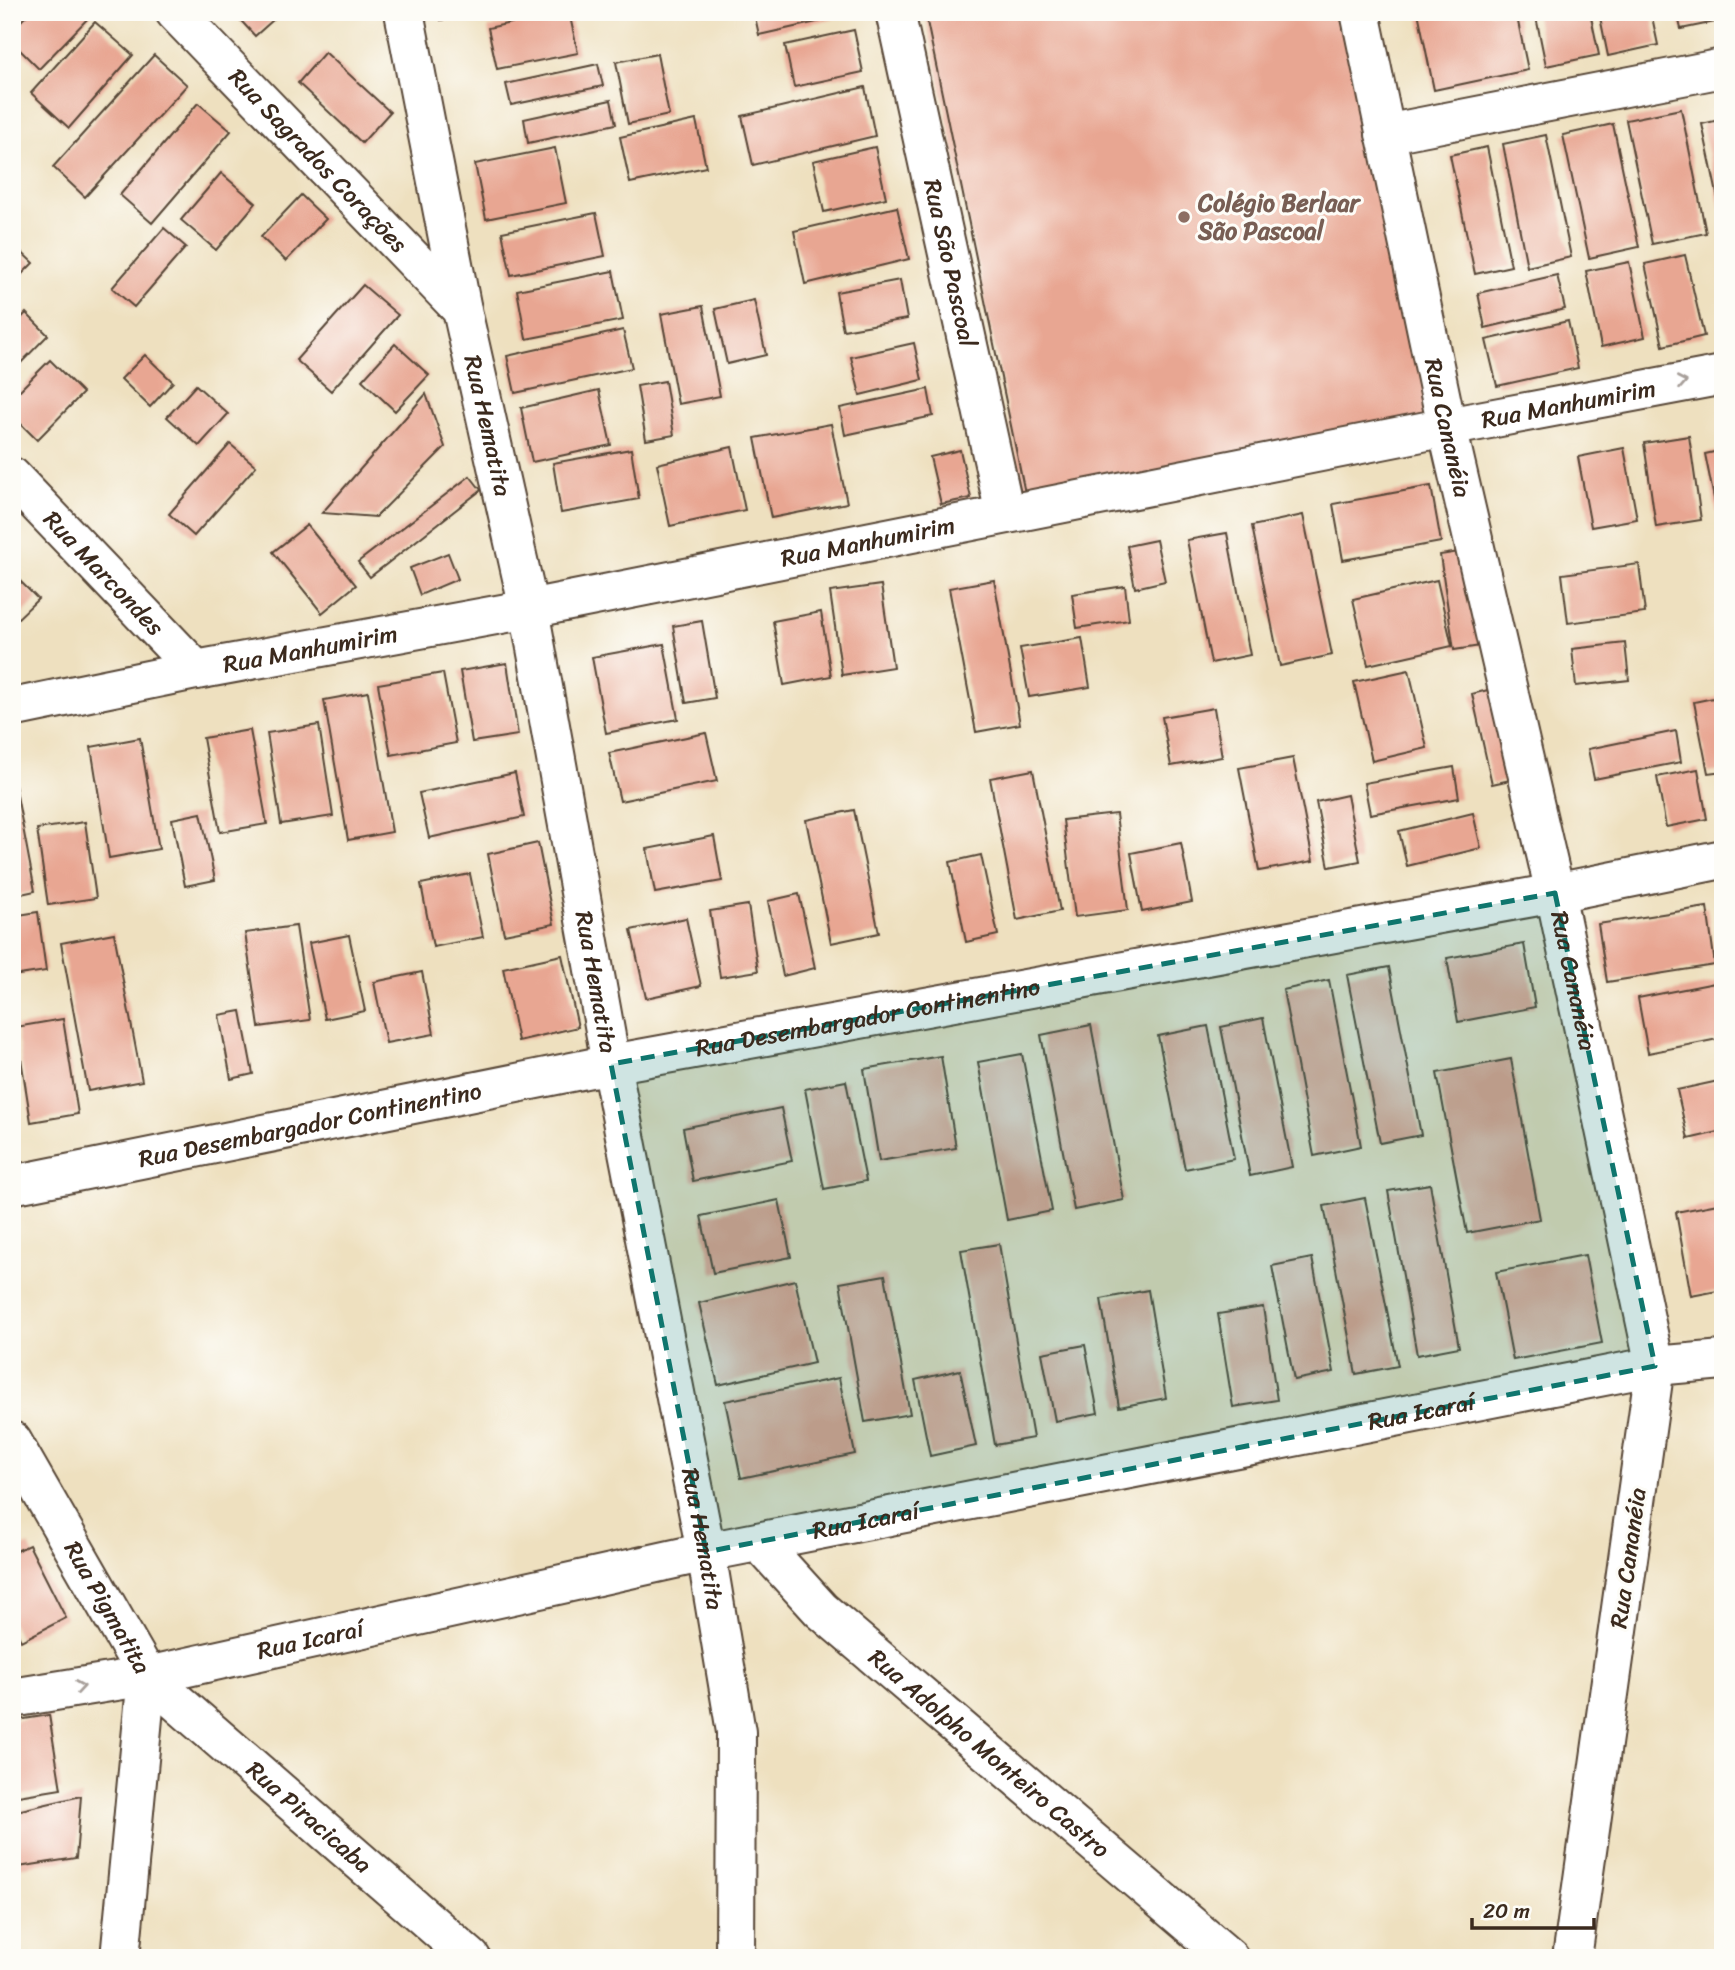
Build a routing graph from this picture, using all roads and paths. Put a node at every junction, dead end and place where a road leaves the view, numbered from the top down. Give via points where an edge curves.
1 (175, 12) edge
2 (404, 12) edge
3 (895, 12) edge
4 (1360, 12) edge
5 (1723, 68) edge
6 (1385, 134) junction
7 (462, 310) junction
8 (1723, 375) edge
9 (1447, 427) junction
10 (12, 477) edge
11 (1005, 514) junction
12 (529, 609) junction
13 (196, 670) junction
14 (12, 708) edge
15 (1723, 859) edge
16 (1555, 893) junction
17 (611, 1065) junction
18 (12, 1185) edge
19 (1723, 1360) edge
20 (1655, 1366) junction
21 (12, 1441) edge
22 (759, 1542) junction
23 (706, 1552) junction
24 (147, 1676) junction
25 (12, 1698) edge
26 (120, 1958) edge
27 (471, 1958) edge
28 (735, 1958) edge
29 (1229, 1958) edge
30 (1572, 1958) edge

1 - 7 street, Rua Sagrados Corações
2 - 7 street, Rua Hematita
3 - 11 street, Rua São Pascoal
4 - 6 street, Rua Cananéia
5 - 6 street
6 - 9 street, Rua Cananéia
7 - 12 street, Rua Hematita
9 -> 8 street, Rua Manhumirim
9 - 11 street, Rua Manhumirim
9 - 16 street, Rua Cananéia
10 - 13 street, Rua Marcondes
11 - 12 street, Rua Manhumirim
12 - 13 street, Rua Manhumirim
12 - 17 street, Rua Hematita
13 - 14 street, Rua Manhumirim
15 - 16 street, Rua Desembargador Continentino
16 - 17 street, Rua Desembargador Continentino
16 - 20 street, Rua Cananéia
17 - 18 street, Rua Desembargador Continentino
17 - 23 street, Rua Hematita
19 - 20 street, Rua Icaraí
20 - 22 street, Rua Icaraí
20 - 30 street, Rua Cananéia
21 - 24 street, Rua Pigmatita
22 - 23 street, Rua Icaraí
22 - 29 street, Rua Adolpho Monteiro Castro via 821,1610
23 - 24 street, Rua Icaraí
23 - 28 street, Rua Hematita via 736,1732
25 -> 24 street, Rua Icaraí
24 - 26 street, Rua Pigmatita
24 - 27 street, Rua Piracicaba

